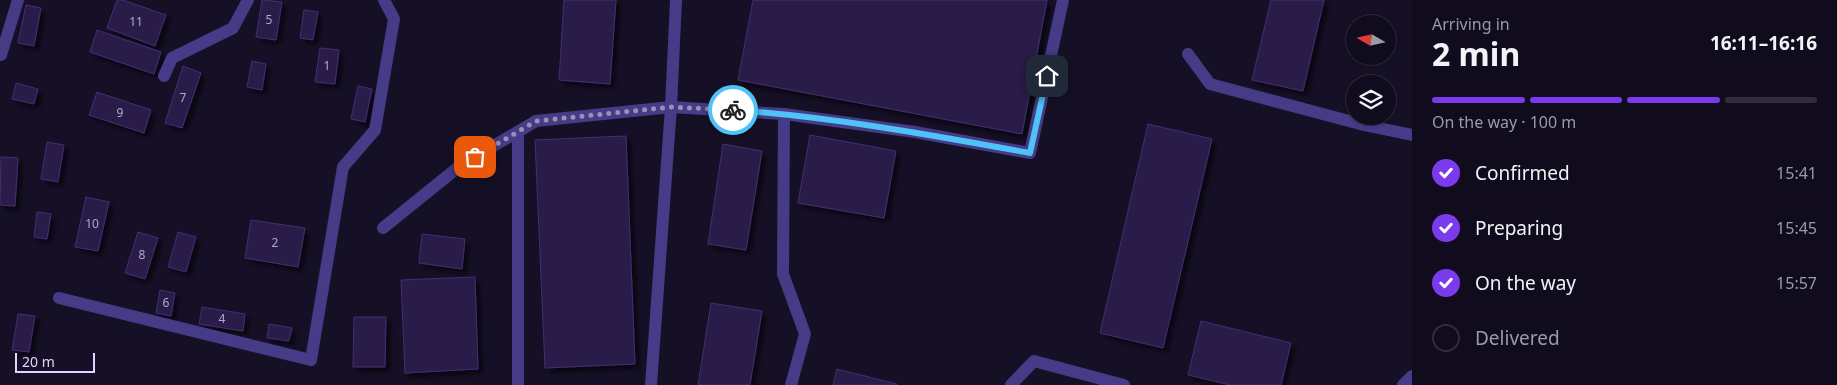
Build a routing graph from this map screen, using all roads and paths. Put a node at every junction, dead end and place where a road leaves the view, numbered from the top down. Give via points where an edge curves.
1 (18, 0) edge
2 (248, 0) edge
3 (384, 0) edge
4 (676, 0) edge
5 (1064, 0) edge
6 (1188, 54) dead end
7 (1, 55) edge
8 (164, 76) dead end
9 (671, 107) junction
10 (784, 114) junction
11 (518, 132) junction
12 (1412, 135) edge
13 (383, 228) dead end
14 (59, 298) dead end
15 (1412, 376) edge
16 (518, 385) edge
17 (651, 385) edge
18 (791, 385) edge
19 (1011, 385) edge
20 (1124, 385) edge
21 (1403, 385) edge

1 - 7 lane
2 - 8 lane via 233,28 172,58
3 - 14 lane via 394,18 375,130 343,167 311,360
4 - 9 lane
5 - 10 lane via 1030,153 915,132
6 - 12 lane via 1210,84
9 - 10 lane
9 - 11 lane via 536,121
9 - 17 lane
10 - 18 lane via 783,274 805,334
11 - 13 lane via 461,165
11 - 16 lane
15 - 21 lane
19 - 20 lane via 1034,361

